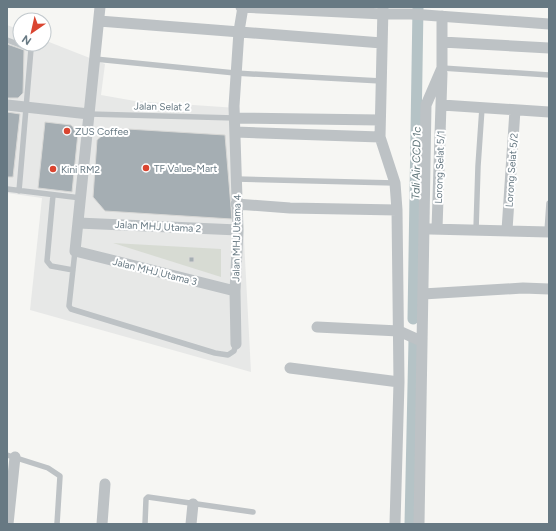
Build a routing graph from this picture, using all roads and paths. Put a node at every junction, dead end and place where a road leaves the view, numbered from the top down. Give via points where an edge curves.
1 (100, 7) edge
2 (242, 7) edge
3 (383, 11) edge
4 (443, 13) edge
5 (99, 21) junction
6 (549, 24) edge
7 (239, 32) junction
8 (7, 40) edge
9 (442, 42) junction
10 (382, 43) junction
11 (549, 48) edge
12 (95, 59) junction
13 (442, 68) junction
14 (236, 73) junction
15 (549, 75) edge
16 (382, 81) junction
17 (7, 105) edge
18 (442, 105) junction
19 (25, 107) junction
20 (482, 108) junction
21 (515, 110) junction
22 (549, 112) edge
23 (89, 114) junction
24 (235, 118) junction
25 (380, 120) junction
26 (235, 132) junction
27 (380, 137) junction
28 (236, 179) junction
29 (395, 183) junction
30 (7, 190) edge
31 (19, 191) junction
32 (53, 195) junction
33 (81, 198) junction
34 (549, 203) edge
35 (236, 204) junction
36 (397, 210) junction
37 (78, 223) junction
38 (423, 229) junction
39 (437, 229) junction
40 (238, 230) junction
41 (476, 230) junction
42 (507, 230) junction
43 (548, 232) edge
44 (75, 251) junction
45 (73, 270) junction
46 (549, 288) edge
47 (235, 291) junction
48 (422, 294) junction
49 (317, 327) dead end
50 (399, 331) junction
51 (421, 341) junction
52 (236, 344) joint
53 (290, 368) dead end
54 (398, 382) junction
55 (11, 456) edge
56 (105, 484) dead end
57 (193, 504) junction
58 (253, 512) dead end
59 (8, 524) edge
60 (57, 524) edge
61 (102, 524) edge
62 (145, 524) edge
63 (191, 524) edge
64 (394, 524) edge
65 (419, 524) edge

1 - 5 street
2 - 3 street
2 - 7 street, Jalan MHJ Utama 4
3 - 4 street via 411,14
3 - 10 street
4 - 6 street
4 - 9 street, Lorong Selat 5/1
5 - 7 street
5 - 12 street
7 - 10 street
7 - 14 street, Jalan MHJ Utama 4
8 - 19 lane via 31,49
9 - 11 street
9 - 13 street, Lorong Selat 5/1
10 - 16 street
12 - 14 lane
12 - 23 street
13 - 15 lane
13 - 18 street, Lorong Selat 5/1
13 - 38 street via 426,105
14 - 16 lane
14 - 24 street, Jalan MHJ Utama 4
16 - 25 street
17 - 19 street
18 - 20 street
18 - 39 street, Lorong Selat 5/1
19 - 23 street
19 - 31 lane
20 - 21 street
20 - 41 lane
21 - 22 street
21 - 42 street, Lorong Selat 5/2
23 - 24 lane, Jalan Selat 2
23 - 33 street
24 - 25 street
24 - 26 street, Jalan MHJ Utama 4
25 - 27 street
26 - 27 street
26 - 28 street, Jalan MHJ Utama 4
27 - 29 street
28 - 29 lane
28 - 35 street, Jalan MHJ Utama 4
29 - 36 street
30 - 31 lane
31 - 32 lane
32 - 33 lane
32 - 45 lane via 47,261 51,266
33 - 37 street
34 - 43 lane
35 - 36 street
35 - 40 street, Jalan MHJ Utama 4
36 - 50 street
37 - 40 street, Jalan MHJ Utama 2
37 - 44 street
38 - 39 street
38 - 48 street
39 - 41 street
40 - 47 street, Jalan MHJ Utama 4
41 - 42 street
42 - 43 street
44 - 45 lane
44 - 47 street, Jalan MHJ Utama 3
45 - 52 lane via 69,306 71,309 215,353 228,355
46 - 48 street
47 - 52 street, Jalan MHJ Utama 4
48 - 51 street
49 - 50 street
50 - 51 street
50 - 54 street
51 - 65 street
53 - 54 street
54 - 64 street
55 - 59 street
55 - 60 lane via 48,468 60,476
56 - 61 street
57 - 58 lane
57 - 62 lane via 146,498
57 - 63 street

